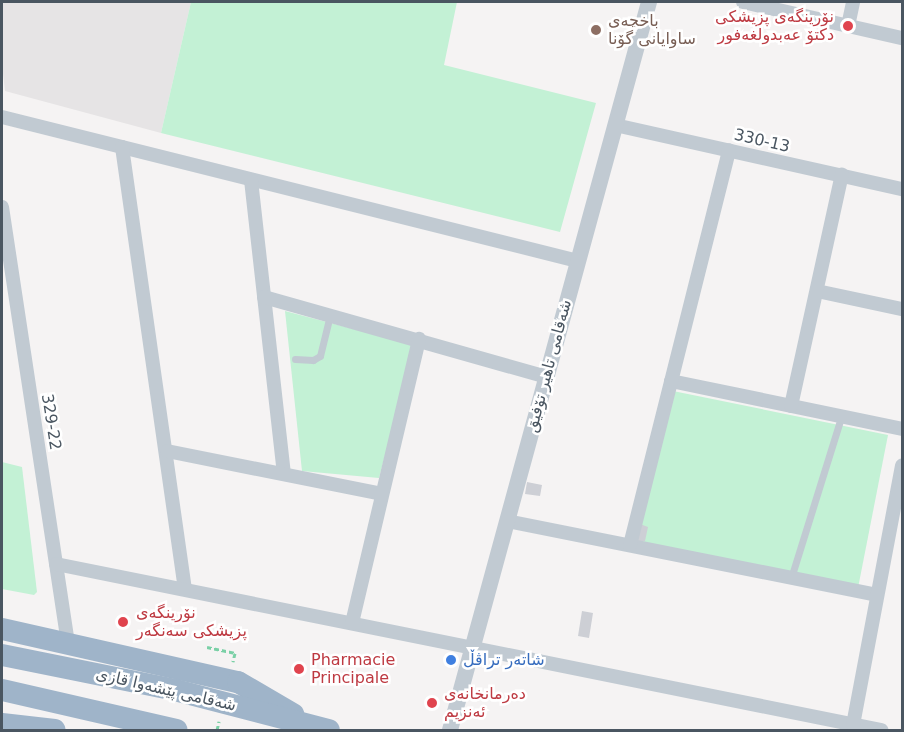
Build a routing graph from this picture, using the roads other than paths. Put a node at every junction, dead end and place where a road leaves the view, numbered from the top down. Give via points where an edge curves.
1 (649, 2) edge
2 (743, 2) edge
3 (854, 2) edge
4 (848, 26) junction
5 (903, 38) edge
6 (2, 117) edge
7 (615, 125) junction
8 (122, 147) junction
9 (729, 150) junction
10 (843, 175) junction
11 (251, 180) junction
12 (903, 189) edge
13 (2, 207) edge
14 (6, 261) edge
15 (578, 261) junction
16 (817, 291) junction
17 (264, 297) junction
18 (903, 309) edge
19 (330, 315) junction
20 (419, 339) junction
21 (295, 359) dead end
22 (547, 376) junction
23 (671, 381) junction
24 (791, 406) junction
25 (842, 417) junction
26 (903, 429) edge
27 (167, 451) junction
28 (903, 466) edge
29 (284, 472) junction
30 (382, 494) junction
31 (507, 521) junction
32 (630, 545) junction
33 (56, 564) junction
34 (791, 578) junction
35 (185, 589) junction
36 (877, 595) junction
37 (352, 623) junction
38 (2, 628) edge
39 (68, 643) junction
40 (473, 647) junction
41 (2, 655) edge
42 (2, 690) edge
43 (306, 723) junction
44 (2, 724) edge
45 (852, 725) junction
46 (54, 730) edge
47 (176, 730) edge
48 (329, 730) edge
49 (450, 730) edge
50 (881, 730) edge

1 - 7 street, شەقامی تاهیر تۆفیق
2 - 4 street
3 - 4 street
4 - 5 street
6 - 8 street
7 - 9 street, 330-13
7 - 15 street, شەقامی تاهیر تۆفیق
8 - 11 street
8 - 27 street
9 - 10 street, 330-13
9 - 23 street
10 - 12 street, 330-13
10 - 16 street
11 - 15 street
11 - 17 street
13 - 14 street, 329-22
14 - 33 street, 329-22
15 - 22 street, شەقامی تاهیر تۆفیق
16 - 18 street
16 - 24 street
17 - 19 street
17 - 29 street
19 - 20 street
19 - 21 lane via 320,356 312,360
20 - 22 street
20 - 30 street
22 - 31 street, شەقامی تاهیر تۆفیق
23 - 24 street
23 - 32 street
24 - 25 street
25 - 26 street
25 - 34 lane
27 - 29 street
27 - 35 street
28 - 36 street
29 - 30 street
30 - 37 street
31 - 32 street
31 - 40 street, شەقامی تاهیر تۆفیق
32 - 34 street
33 - 35 street
33 - 39 street, 329-22
34 - 36 street
35 - 37 street
36 - 45 street
37 - 40 street
38 - 39 highway
39 - 43 highway via 238,682
40 - 45 street
40 - 49 street, شەقامی تاهیر تۆفیق
41 - 43 highway, شەقامی پێشەوا قازی via 175,690
42 - 47 highway
43 - 48 highway, شەقامی پێشەوا قازی
44 - 46 highway
45 - 50 street

